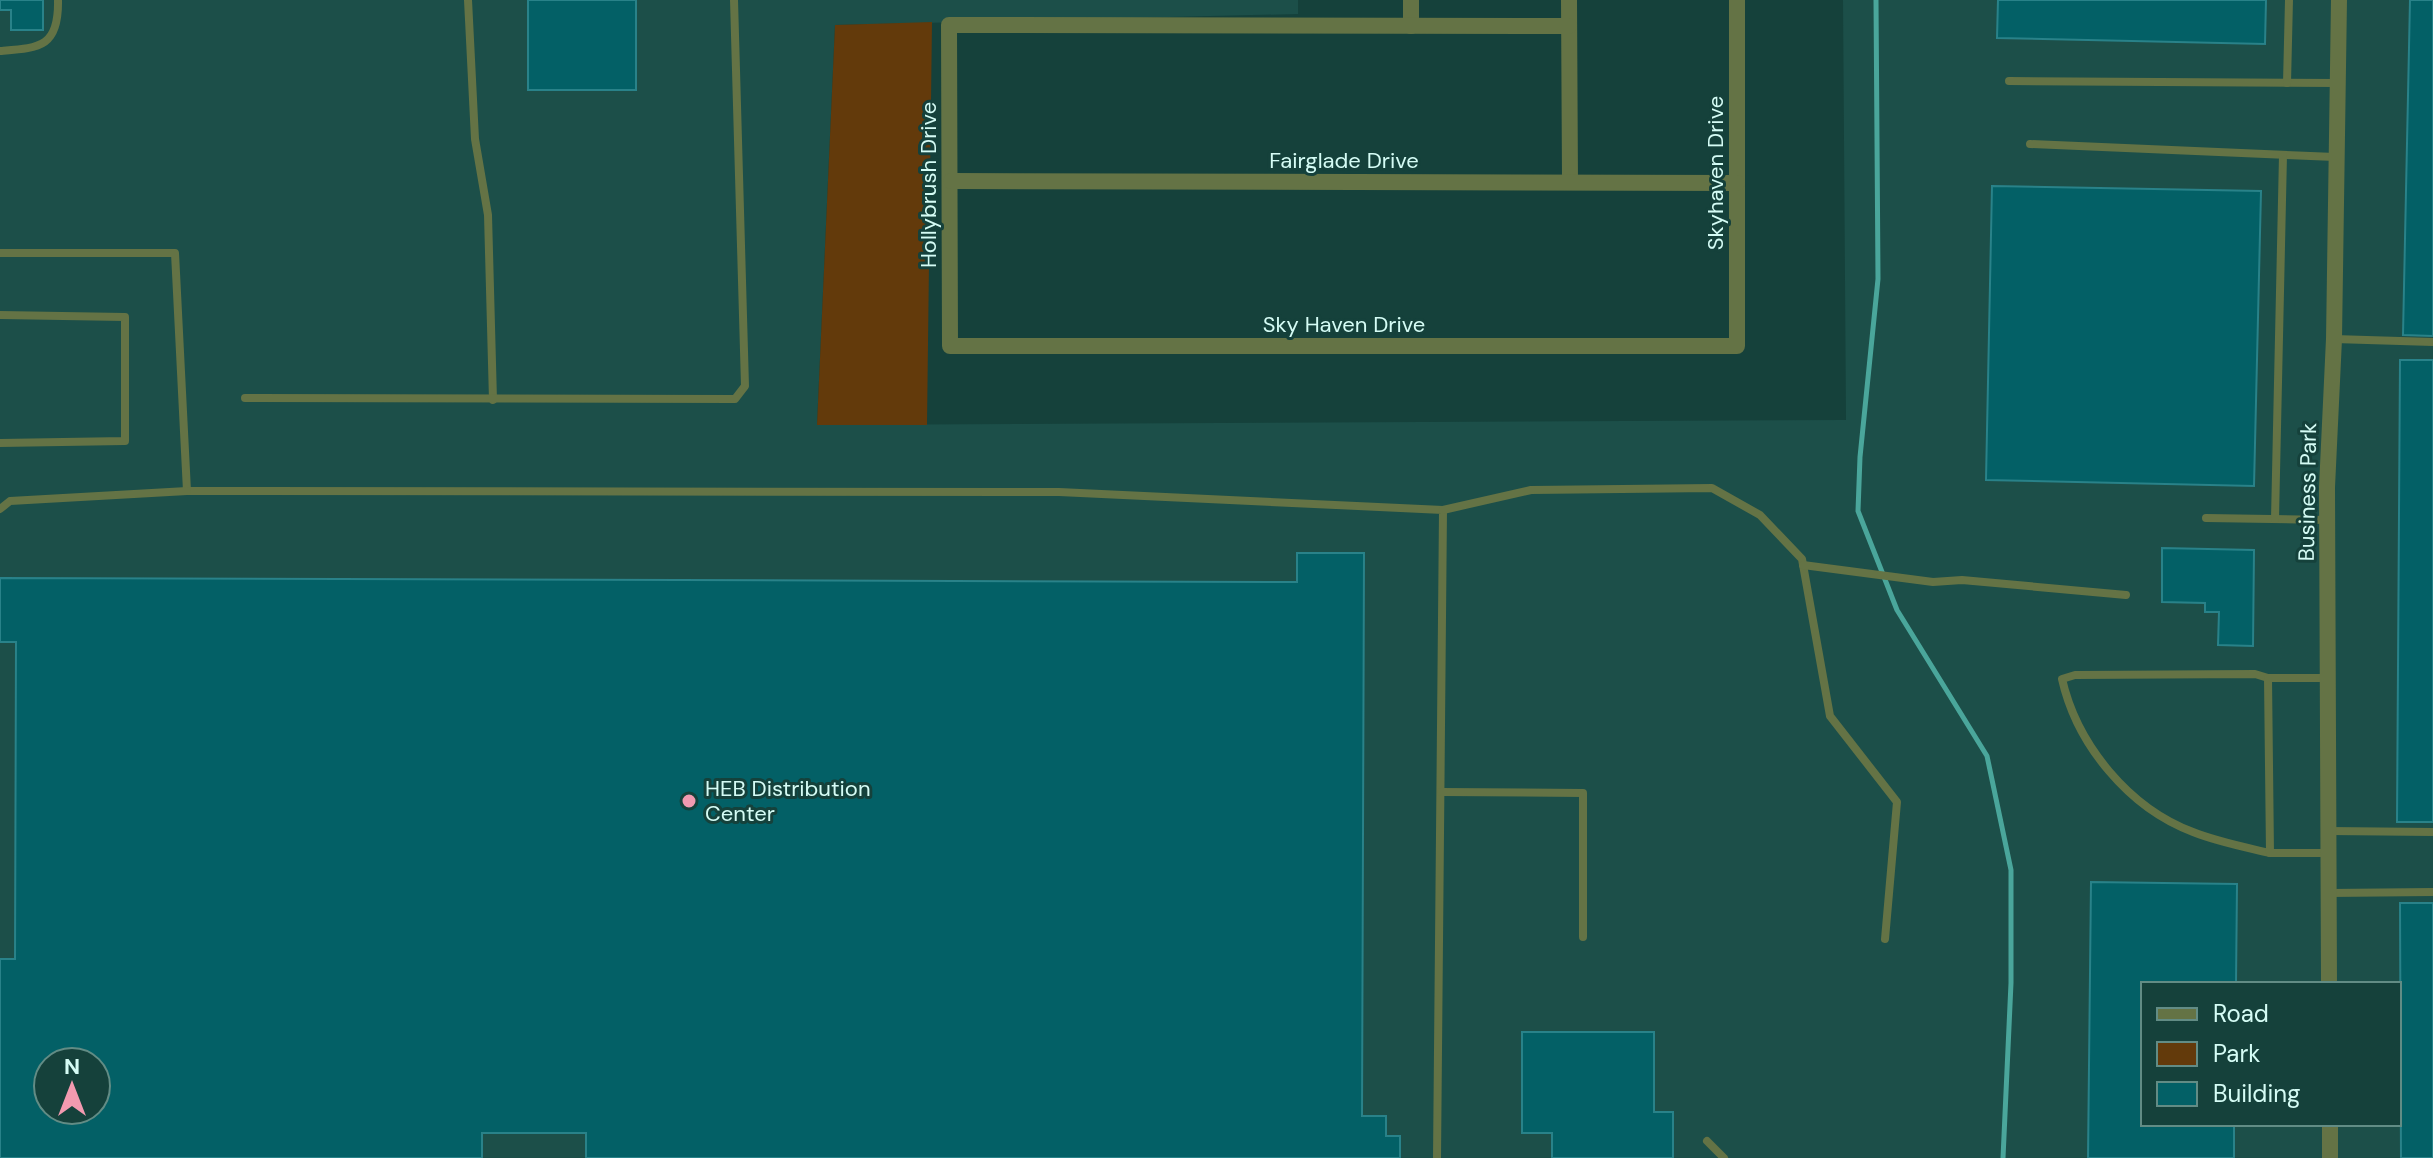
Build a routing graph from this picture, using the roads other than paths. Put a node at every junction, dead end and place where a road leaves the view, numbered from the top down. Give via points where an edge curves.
1 (58, 0) edge
2 (468, 0) edge
3 (734, 0) edge
4 (1411, 0) edge
5 (1569, 0) edge
6 (1737, 0) edge
7 (2289, 0) edge
8 (2339, 0) edge
9 (1411, 26) junction
10 (1569, 26) junction
11 (0, 51) edge
12 (2009, 81) dead end
13 (2287, 83) junction
14 (2337, 83) junction
15 (2030, 144) dead end
16 (2283, 155) junction
17 (2335, 157) junction
18 (951, 181) junction
19 (1570, 182) junction
20 (1737, 183) junction
21 (0, 253) edge
22 (0, 315) edge
23 (2334, 339) junction
24 (2433, 342) edge
25 (950, 346) joint
26 (1737, 346) joint
27 (245, 398) dead end
28 (493, 400) junction
29 (0, 443) edge
30 (187, 491) junction
31 (0, 509) edge
32 (1443, 510) junction
33 (2206, 518) dead end
34 (2275, 519) junction
35 (2327, 520) junction
36 (1803, 565) junction
37 (2126, 595) dead end
38 (2268, 678) junction
39 (2328, 678) junction
40 (1441, 792) junction
41 (2329, 831) junction
42 (2433, 832) edge
43 (2270, 853) junction
44 (2329, 853) junction
45 (2433, 892) edge
46 (2329, 893) junction
47 (1583, 937) dead end
48 (1885, 939) dead end
49 (2329, 982) edge
50 (2330, 1126) edge
51 (1707, 1141) dead end
52 (1437, 1158) edge
53 (1724, 1158) edge
54 (2330, 1158) edge

1 - 11 lane via 46,43
2 - 28 lane via 475,139 488,215
3 - 28 lane via 742,393 735,399
4 - 9 street
5 - 10 street
6 - 20 street, Skyhaven Drive
7 - 13 lane
8 - 14 street, Business Park
9 - 10 street
9 - 18 street, Hollybrush Drive via 949,25
10 - 19 street
12 - 13 lane
13 - 14 lane
14 - 17 street, Business Park
15 - 16 lane
16 - 17 lane
16 - 34 lane
17 - 23 street, Business Park
18 - 19 street, Fairglade Drive
18 - 25 street, Hollybrush Drive
19 - 20 street, Fairglade Drive
20 - 26 street, Skyhaven Drive
21 - 30 lane via 175,253
22 - 29 lane via 125,317 125,441
23 - 24 lane
23 - 35 street, Business Park
25 - 26 street, Sky Haven Drive
27 - 28 lane
30 - 31 lane via 10,501
30 - 32 lane via 1059,492
32 - 36 lane via 1531,490 1712,488 1760,515
32 - 40 lane
33 - 34 lane
34 - 35 lane
35 - 39 street, Business Park
36 - 37 lane via 1933,582
36 - 48 lane via 1830,716 1897,802
38 - 39 lane
38 - 43 lane
38 - 43 lane via 2240,674 2062,679 2097,759 2113,778 2191,832
39 - 41 street, Business Park
40 - 47 lane via 1583,793
40 - 52 lane
41 - 42 lane
41 - 44 street, Business Park
43 - 44 lane
44 - 46 street, Business Park
45 - 46 lane
46 - 49 street, Business Park
50 - 54 street
51 - 53 lane

